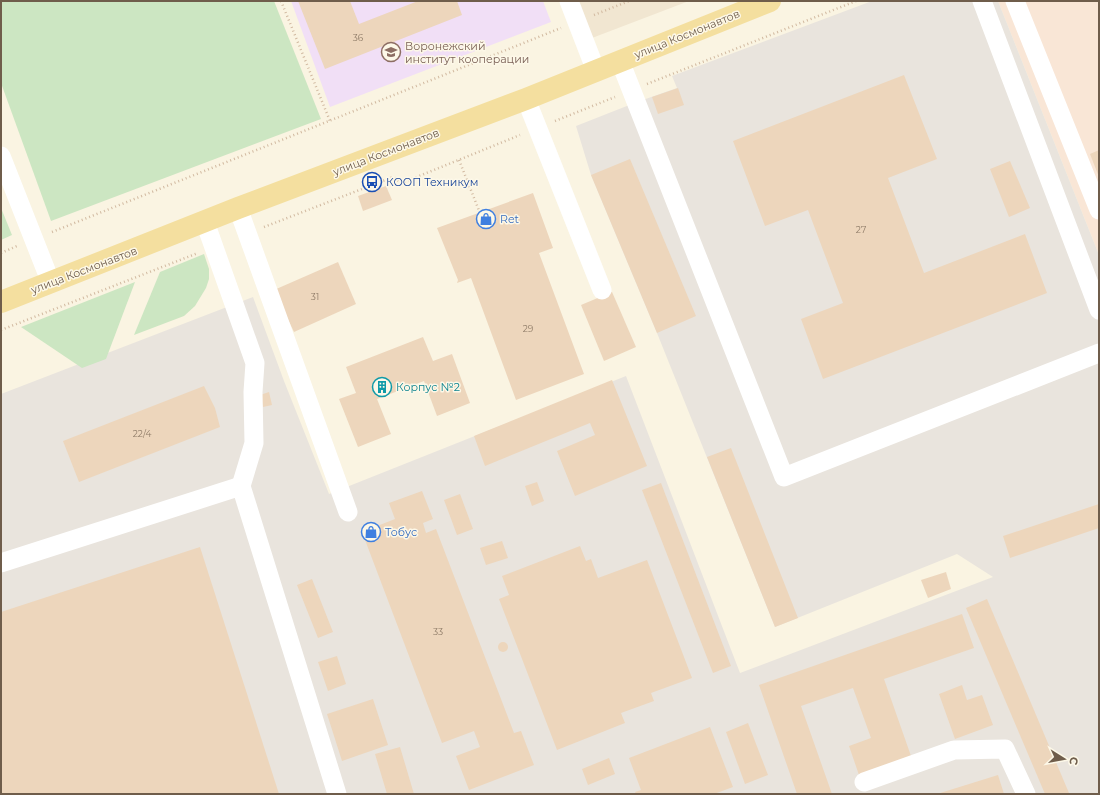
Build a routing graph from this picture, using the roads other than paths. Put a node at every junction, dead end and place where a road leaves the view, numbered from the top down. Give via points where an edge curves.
1 (569, 1) edge
2 (770, 1) edge
3 (982, 1) edge
4 (1015, 1) edge
5 (620, 61) junction
6 (596, 71) junction
7 (526, 99) junction
8 (1, 156) edge
9 (238, 208) junction
10 (1099, 210) edge
11 (204, 222) junction
12 (51, 283) junction
13 (602, 290) dead end
14 (1, 302) edge
15 (1099, 310) edge
16 (1099, 353) edge
17 (241, 486) junction
18 (348, 512) dead end
19 (1, 563) edge
20 (864, 782) dead end
21 (337, 794) edge
22 (1026, 794) edge

1 - 6 lane
2 - 5 main road, улица Космонавтов
3 - 15 lane
4 - 10 lane
5 - 6 main road, улица Космонавтов
5 - 16 lane via 784,477
6 - 7 main road, улица Космонавтов
7 - 9 main road, улица Космонавтов
7 - 13 lane
8 - 12 lane
9 - 11 main road, улица Космонавтов
9 - 18 lane
11 - 12 main road, улица Космонавтов
11 - 17 lane via 255,363 254,443
12 - 14 main road, улица Космонавтов
17 - 19 lane
17 - 21 lane
20 - 22 lane via 954,750 1005,749

